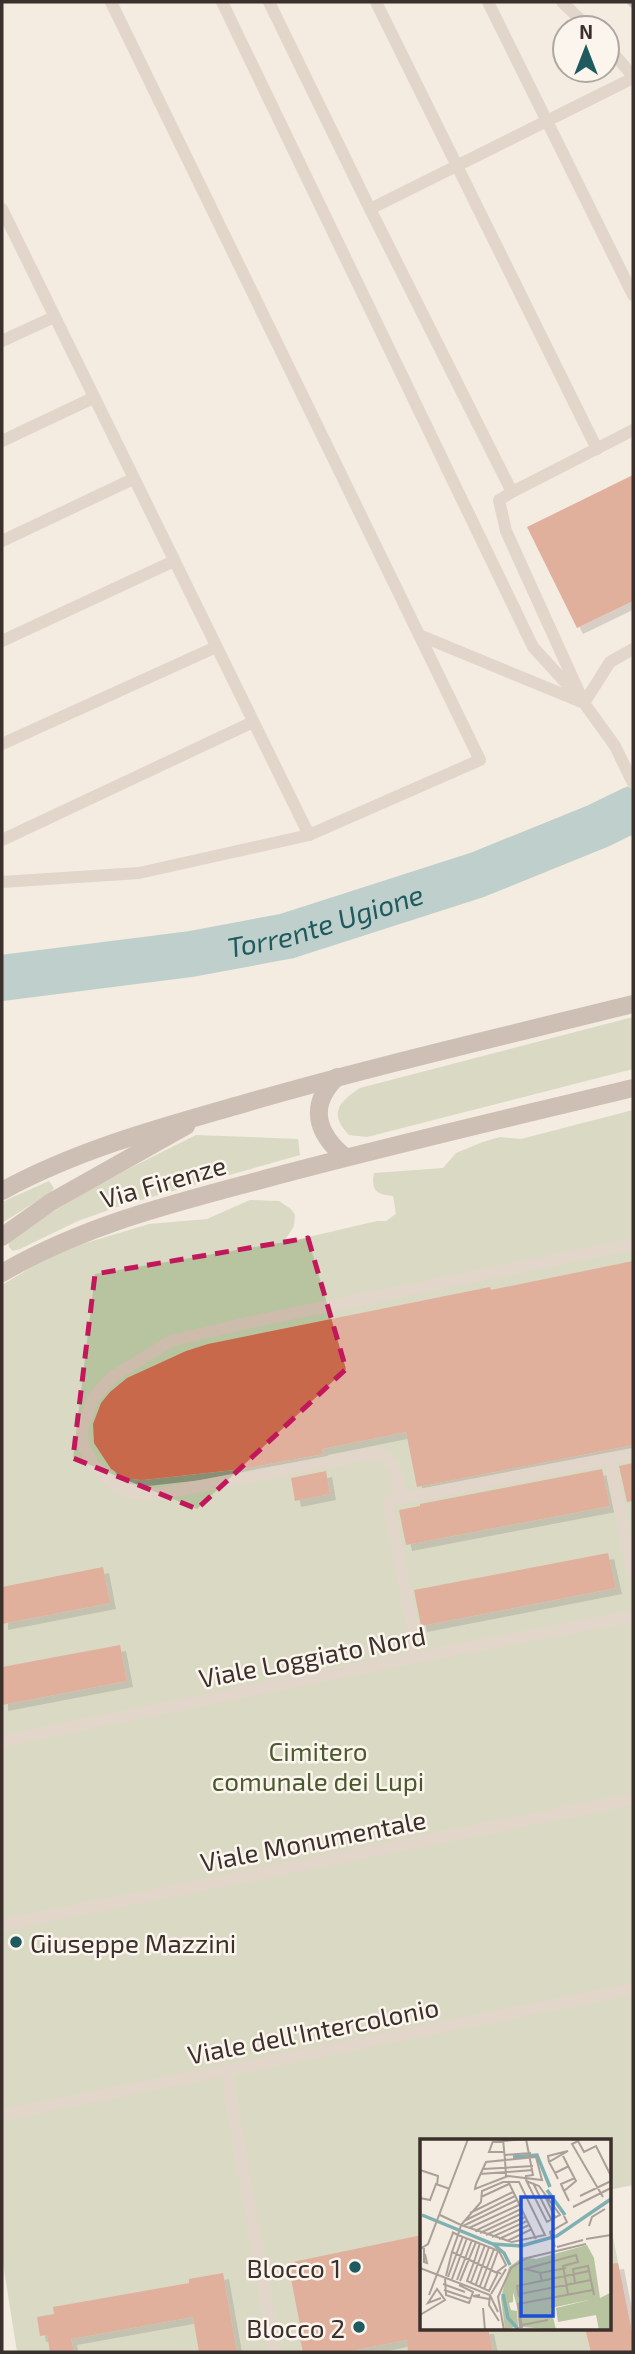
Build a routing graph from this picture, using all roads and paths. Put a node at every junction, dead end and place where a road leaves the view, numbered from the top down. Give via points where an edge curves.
1 (111, 2) edge
2 (222, 2) edge
3 (269, 2) edge
4 (376, 2) edge
5 (488, 2) edge
6 (621, 63) edge
7 (633, 77) edge
8 (547, 120) junction
9 (456, 166) junction
10 (2, 209) edge
11 (370, 209) junction
12 (633, 295) edge
13 (54, 317) junction
14 (2, 341) edge
15 (93, 398) junction
16 (633, 430) edge
17 (2, 441) edge
18 (597, 449) junction
19 (133, 479) junction
20 (512, 492) junction
21 (2, 541) edge
22 (174, 561) junction
23 (419, 635) junction
24 (2, 641) edge
25 (216, 647) junction
26 (633, 649) edge
27 (584, 703) junction
28 (254, 722) junction
29 (2, 744) edge
30 (633, 783) edge
31 (309, 835) junction
32 (2, 840) edge
33 (2, 882) edge
34 (633, 1004) edge
35 (337, 1077) junction
36 (633, 1088) edge
37 (204, 1115) junction
38 (345, 1157) junction
39 (2, 1191) edge
40 (2, 1237) edge
41 (633, 1244) edge
42 (2, 1273) edge
43 (633, 1454) edge
44 (609, 1459) junction
45 (401, 1498) junction
46 (633, 1573) edge
47 (633, 1619) edge
48 (418, 1657) junction
49 (2, 1741) edge
50 (633, 1799) edge
51 (2, 1925) edge
52 (633, 1989) edge
53 (226, 2070) junction
54 (2, 2115) edge
55 (275, 2352) edge

1 - 23 lane
2 - 27 lane via 533,647
3 - 11 lane
4 - 9 lane
5 - 8 lane
6 - 7 lane
7 - 8 lane
8 - 9 lane
8 - 12 lane
9 - 11 lane
9 - 18 lane
10 - 13 lane via 10,240
11 - 20 lane
13 - 14 lane
13 - 15 lane
15 - 17 lane
15 - 19 lane
16 - 18 lane
18 - 20 lane
19 - 21 lane
19 - 22 lane
20 - 27 lane via 499,500 506,530
22 - 24 lane
22 - 25 lane
23 - 27 lane
23 - 31 lane via 480,760
25 - 28 lane
25 - 29 lane
26 - 27 lane via 610,662
27 - 30 lane via 615,746
28 - 31 lane
28 - 32 lane
31 - 33 lane via 139,873
34 - 35 main road, Via Firenze
35 - 37 main road, Via Firenze
35 - 38 main road via 320,1098 318,1112 328,1140
36 - 38 main road, Via Firenze
37 - 39 main road, Via Firenze via 111,1142
37 - 40 main road, Via Firenze via 51,1202
38 - 42 main road, Via Firenze via 124,1218 56,1244
41 - 45 lane via 170,1341 112,1377 93,1398 81,1433 93,1465 116,1487 135,1493 158,1494 376,1453 389,1458
43 - 44 lane
44 - 45 lane
44 - 46 lane
45 - 48 lane via 387,1501
47 - 48 lane, Viale Loggiato Nord
48 - 49 lane, Viale Loggiato Nord
50 - 51 lane, Viale Monumentale
52 - 53 lane, Viale dell'Intercolonio
53 - 54 lane, Viale dell'Intercolonio
53 - 55 lane

